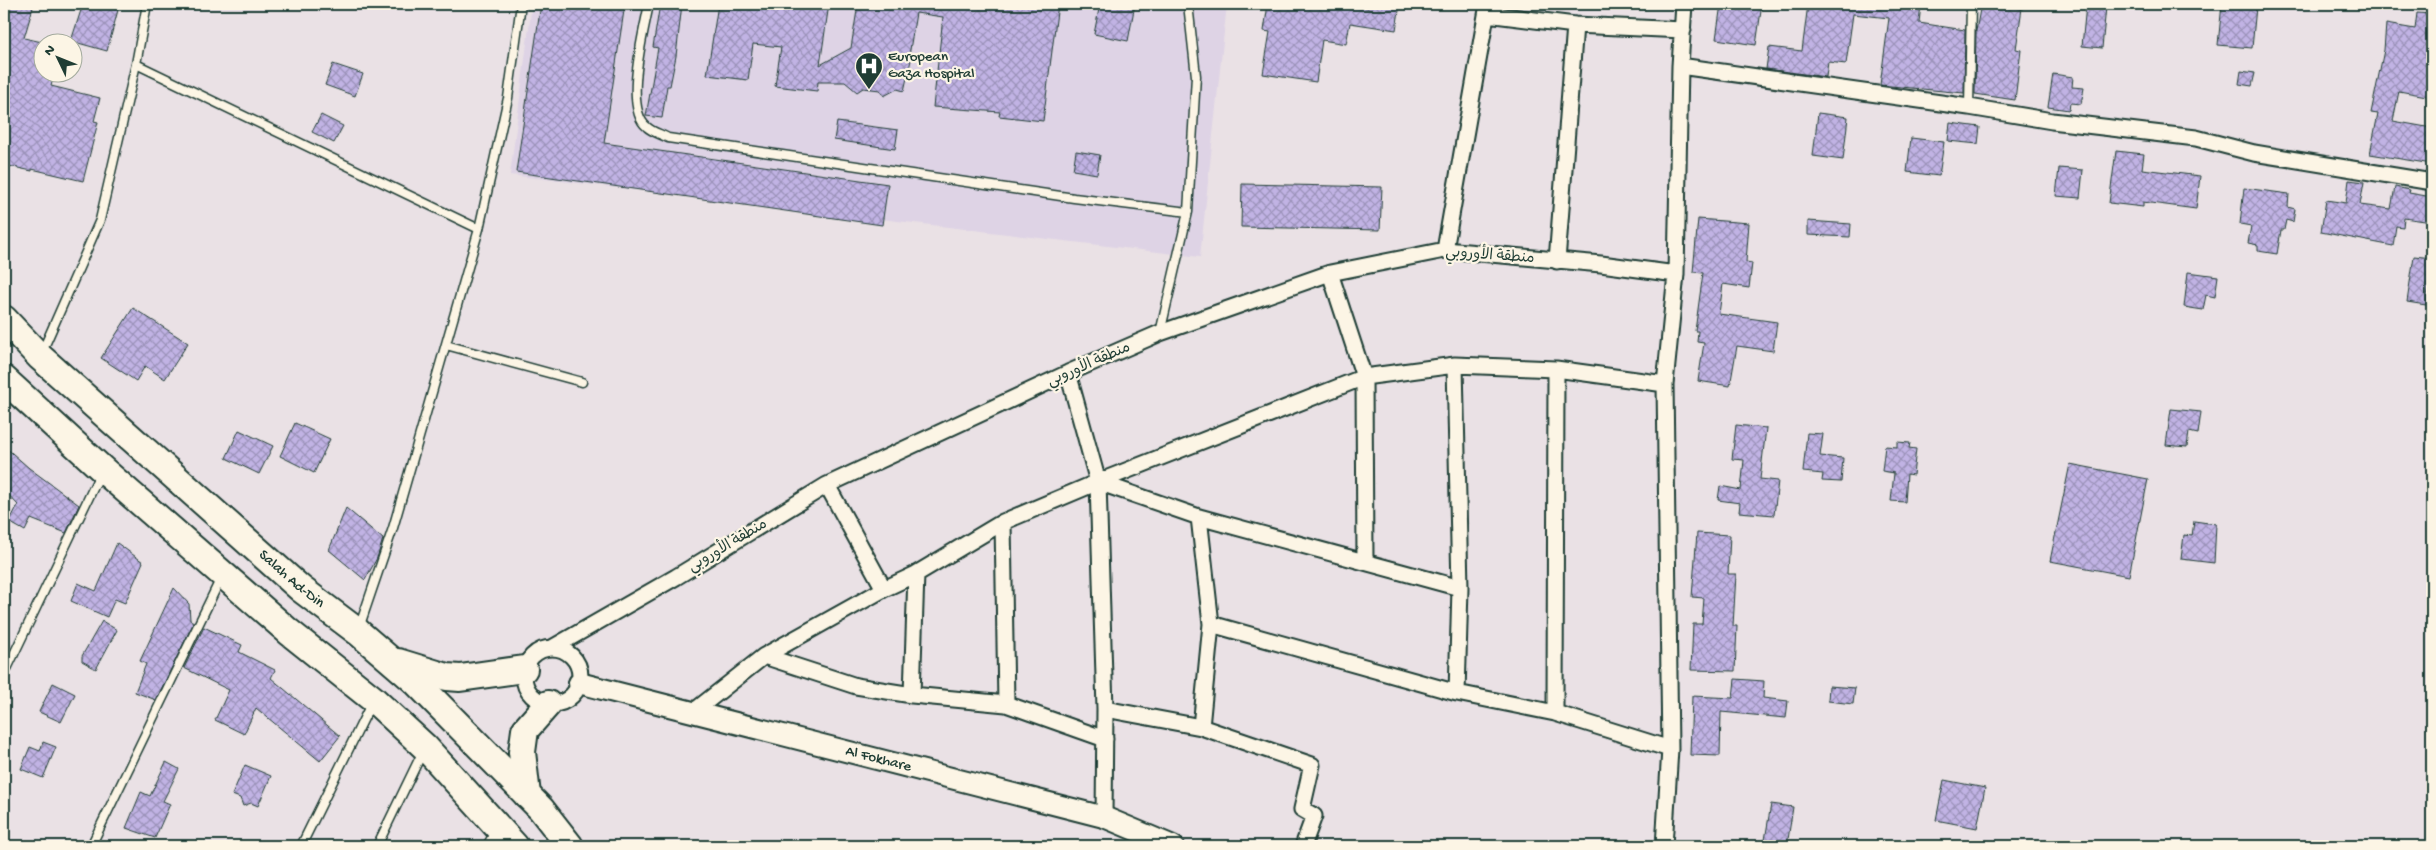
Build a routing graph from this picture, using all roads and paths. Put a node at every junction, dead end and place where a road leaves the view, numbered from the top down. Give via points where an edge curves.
1 (147, 4) edge
2 (521, 4) edge
3 (649, 4) edge
4 (1188, 4) edge
5 (1684, 4) edge
6 (1971, 4) edge
7 (1488, 9) edge
8 (1575, 24) junction
9 (1683, 30) junction
10 (136, 64) junction
11 (1680, 66) junction
12 (1969, 107) junction
13 (2432, 182) edge
14 (1188, 212) junction
15 (479, 229) junction
16 (1445, 250) junction
17 (1557, 261) junction
18 (1330, 273) junction
19 (1676, 274) junction
20 (4, 319) edge
21 (1160, 333) junction
22 (446, 345) junction
23 (40, 356) junction
24 (1454, 365) junction
25 (1556, 369) junction
26 (1068, 373) junction
27 (1364, 377) junction
28 (4, 379) edge
29 (582, 382) dead end
30 (1665, 384) junction
31 (102, 470) junction
32 (1098, 482) junction
33 (827, 485) junction
34 (1199, 517) junction
35 (1003, 522) junction
36 (1365, 562) junction
37 (223, 574) junction
38 (916, 574) junction
39 (1460, 588) junction
40 (884, 589) junction
41 (1211, 624) junction
42 (358, 632) junction
43 (552, 648) junction
44 (764, 656) junction
45 (389, 659) junction
46 (524, 669) junction
47 (4, 675) edge
48 (580, 683) junction
49 (1457, 693) junction
50 (912, 695) junction
51 (373, 700) junction
52 (548, 704) junction
53 (1006, 704) junction
54 (1105, 709) junction
55 (692, 713) junction
56 (1555, 713) junction
57 (1201, 727) junction
58 (1105, 739) junction
59 (425, 747) junction
60 (1670, 749) junction
61 (527, 795) junction
62 (1104, 817) junction
63 (493, 836) edge
64 (91, 846) edge
65 (301, 846) edge
66 (377, 846) edge
67 (515, 846) edge
68 (570, 846) edge
69 (1173, 846) edge
70 (1303, 846) edge
71 (1664, 846) edge

1 - 10 lane
2 - 15 lane via 508,98
3 - 14 lane via 634,92 639,117 646,127 668,138 1064,197
4 - 14 lane via 1196,76
5 - 9 street
6 - 12 lane
7 - 8 street
7 - 16 street
8 - 9 street
8 - 17 street
9 - 11 street
10 - 15 lane
10 - 23 lane via 100,220
11 - 12 street
11 - 19 street
12 - 13 street via 2052,121 2196,138 2254,153
14 - 21 lane
15 - 22 lane
16 - 17 street, منطقة الأوروبي
16 - 18 street, منطقة الأوروبي
17 - 19 street, منطقة الأوروبي
18 - 21 street, منطقة الأوروبي
18 - 27 street
19 - 30 street
20 - 23 highway, Salah Ad-Din
21 - 26 street, منطقة الأوروبي
22 - 29 lane
22 - 42 lane via 393,528
23 - 42 highway, Salah Ad-Din via 301,589
24 - 25 street
24 - 27 street
24 - 39 street
25 - 30 street
25 - 56 street
26 - 32 street
26 - 33 street, منطقة الأوروبي
27 - 32 street
27 - 36 street
28 - 31 highway
30 - 60 street
31 - 37 highway
31 - 47 lane
32 - 34 street
32 - 35 street
32 - 54 street
33 - 40 street
33 - 43 street, منطقة الأوروبي
34 - 36 street
34 - 41 street
35 - 38 street
35 - 53 street
36 - 39 street
37 - 51 highway
37 - 64 lane
38 - 40 street
38 - 50 street
39 - 49 street
40 - 44 street
41 - 49 street
41 - 57 street
42 - 45 highway, Salah Ad-Din
43 - 46 street via 535,653
43 - 48 street via 569,654 575,660
44 - 50 street via 856,686
44 - 55 street
45 - 46 highway via 460,678
45 - 61 highway, Salah Ad-Din
46 - 52 street via 526,688 531,696
48 - 52 street via 566,700
48 - 55 street, Al Fokhare
49 - 56 street
50 - 53 street
51 - 59 highway
51 - 65 lane
52 - 61 highway via 525,730 522,752
53 - 58 street
54 - 57 street
54 - 58 street
55 - 62 street, Al Fokhare
56 - 60 street
57 - 70 street via 1312,765 1302,809 1314,816
58 - 62 street
59 - 63 highway
59 - 66 lane
60 - 71 street
61 - 68 highway, Salah Ad-Din
62 - 69 street, Al Fokhare
63 - 67 highway

